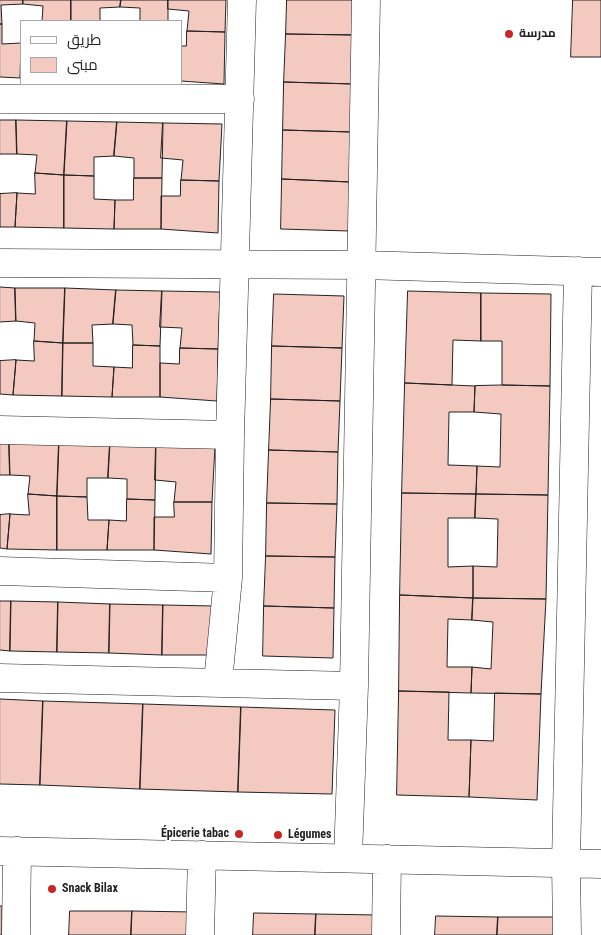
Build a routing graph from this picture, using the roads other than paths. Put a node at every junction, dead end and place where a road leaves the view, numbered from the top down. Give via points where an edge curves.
1 (242, 0) edge
2 (366, 0) edge
3 (0, 99) edge
4 (240, 99) junction
5 (0, 263) edge
6 (234, 264) junction
7 (362, 265) junction
8 (589, 272) edge
9 (0, 430) edge
10 (230, 435) junction
11 (0, 571) edge
12 (228, 578) junction
13 (0, 678) edge
14 (218, 682) junction
15 (354, 686) junction
16 (9, 851) edge
17 (202, 855) junction
18 (348, 858) junction
19 (387, 859) junction
20 (566, 863) junction
21 (601, 864) edge
22 (16, 935) edge
23 (200, 935) edge
24 (386, 935) edge
25 (567, 935) edge

1 - 4 street
2 - 7 street
3 - 4 street
4 - 6 street
5 - 6 street
6 - 7 street
6 - 10 street
7 - 8 street
7 - 15 street
8 - 20 street
9 - 10 street
10 - 12 street
11 - 12 street
12 - 14 street
13 - 14 street
14 - 15 street
15 - 18 street
16 - 17 street
16 - 22 street
17 - 18 street
17 - 23 street
18 - 19 street
19 - 20 street
19 - 24 street
20 - 21 street
20 - 25 street

